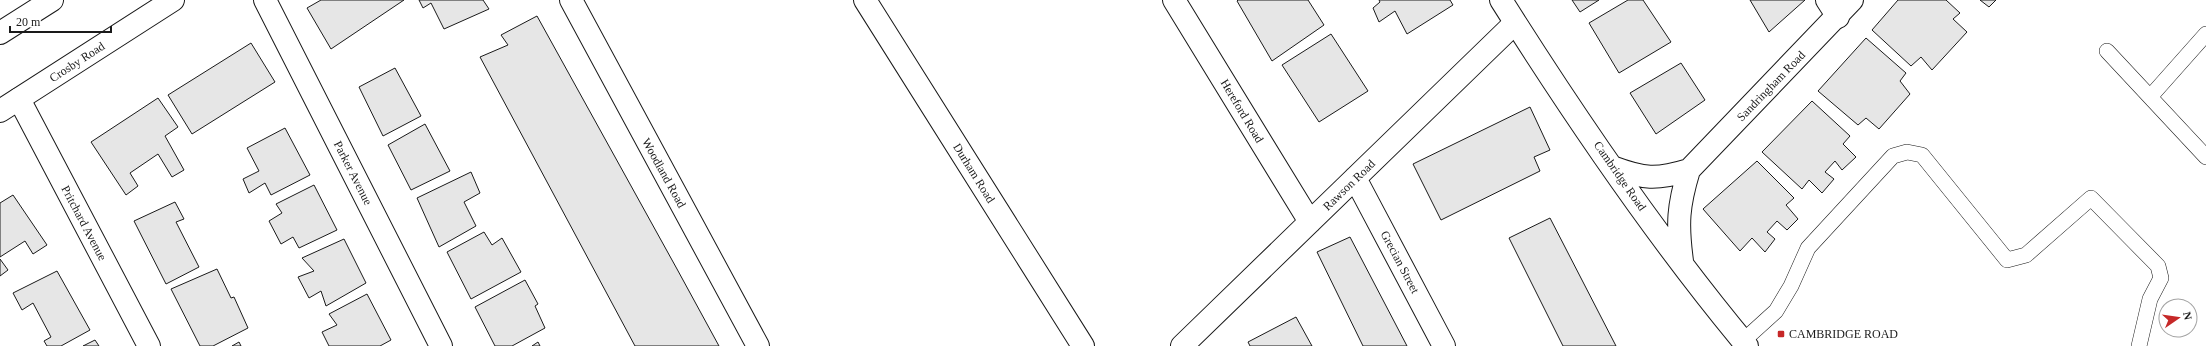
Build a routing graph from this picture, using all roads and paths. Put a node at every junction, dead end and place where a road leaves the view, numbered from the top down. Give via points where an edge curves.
1 (52, 0) edge
2 (173, 0) edge
3 (265, 0) edge
4 (570, 0) edge
5 (865, 0) edge
6 (1174, 0) edge
7 (1501, 0) edge
8 (1852, 0) edge
9 (1832, 8) edge
10 (1515, 23) junction
11 (0, 33) edge
12 (2206, 34) edge
13 (2107, 51) dead end
14 (2150, 97) junction
15 (19, 99) junction
16 (0, 111) edge
17 (2206, 157) edge
18 (1612, 167) junction
19 (1689, 170) junction
20 (1356, 178) junction
21 (1310, 222) junction
22 (1682, 264) junction
23 (1745, 343) edge
24 (149, 346) edge
25 (441, 346) edge
26 (758, 346) edge
27 (1083, 346) edge
28 (1182, 346) edge
29 (1444, 346) edge
30 (2139, 346) edge

1 - 11 main road
2 - 15 main road, Crosby Road
3 - 25 main road, Parker Avenue
4 - 26 main road, Woodland Road
5 - 27 main road, Durham Road
6 - 21 main road, Hereford Road
7 - 10 main road, Cambridge Road
8 - 9 main road, Sandringham Road
9 - 19 main road, Sandringham Road
10 - 18 main road, Cambridge Road
10 - 20 main road, Rawson Road
12 - 14 lane
13 - 14 lane
14 - 17 lane
15 - 16 main road, Crosby Road
15 - 24 main road, Pritchard Avenue
18 - 19 main road, Sandringham Road via 1644,178 1666,177
18 - 22 main road, Cambridge Road
19 - 22 main road, Sandringham Road via 1680,199 1677,228
20 - 21 main road, Rawson Road
20 - 29 main road, Grecian Street
21 - 28 main road, Rawson Road
22 - 23 main road, Cambridge Road
23 - 30 lane via 1776,311 1791,286 1808,248 1893,156 1908,152 1922,155 2007,260 2026,255 2091,198 2158,266 2160,278 2150,299

